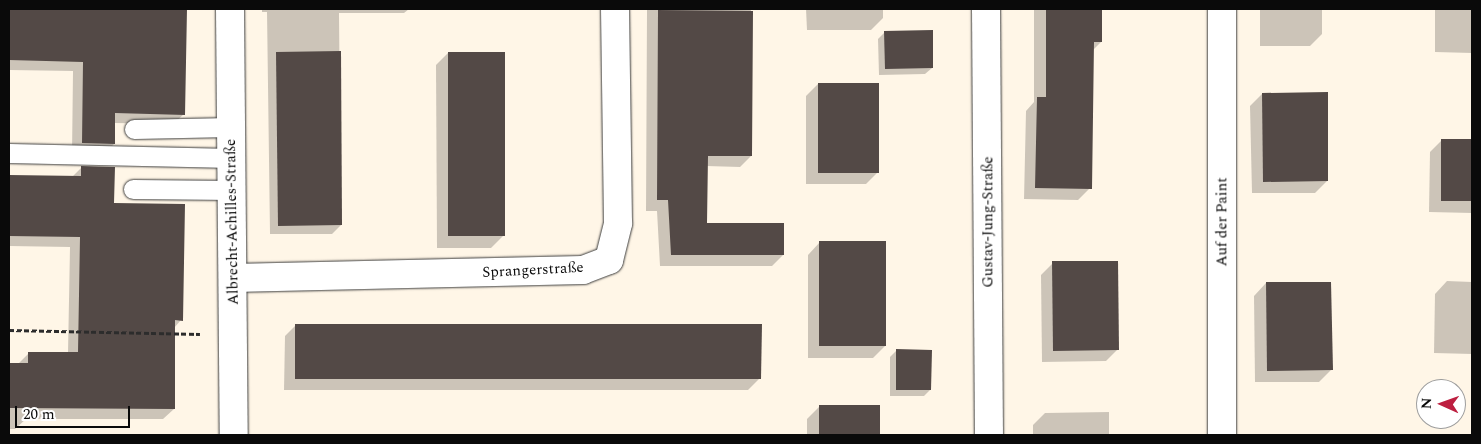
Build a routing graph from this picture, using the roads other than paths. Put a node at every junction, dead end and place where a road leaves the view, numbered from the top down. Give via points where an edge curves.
1 (230, 9) edge
2 (615, 9) edge
3 (986, 9) edge
4 (1222, 9) edge
5 (231, 127) junction
6 (134, 129) dead end
7 (9, 154) edge
8 (232, 158) junction
9 (133, 189) dead end
10 (232, 190) junction
11 (233, 278) junction
12 (234, 435) edge
13 (989, 435) edge
14 (1222, 435) edge

1 - 5 street, Albrecht-Achilles-Straße
2 - 11 street, Sprangerstraße via 618,223 610,260 583,270
3 - 13 street, Gustav-Jung-Straße
4 - 14 street, Auf der Paint
5 - 6 lane
5 - 8 street, Albrecht-Achilles-Straße
7 - 8 lane
8 - 10 street, Albrecht-Achilles-Straße
9 - 10 lane
10 - 11 street, Albrecht-Achilles-Straße
11 - 12 street, Albrecht-Achilles-Straße

